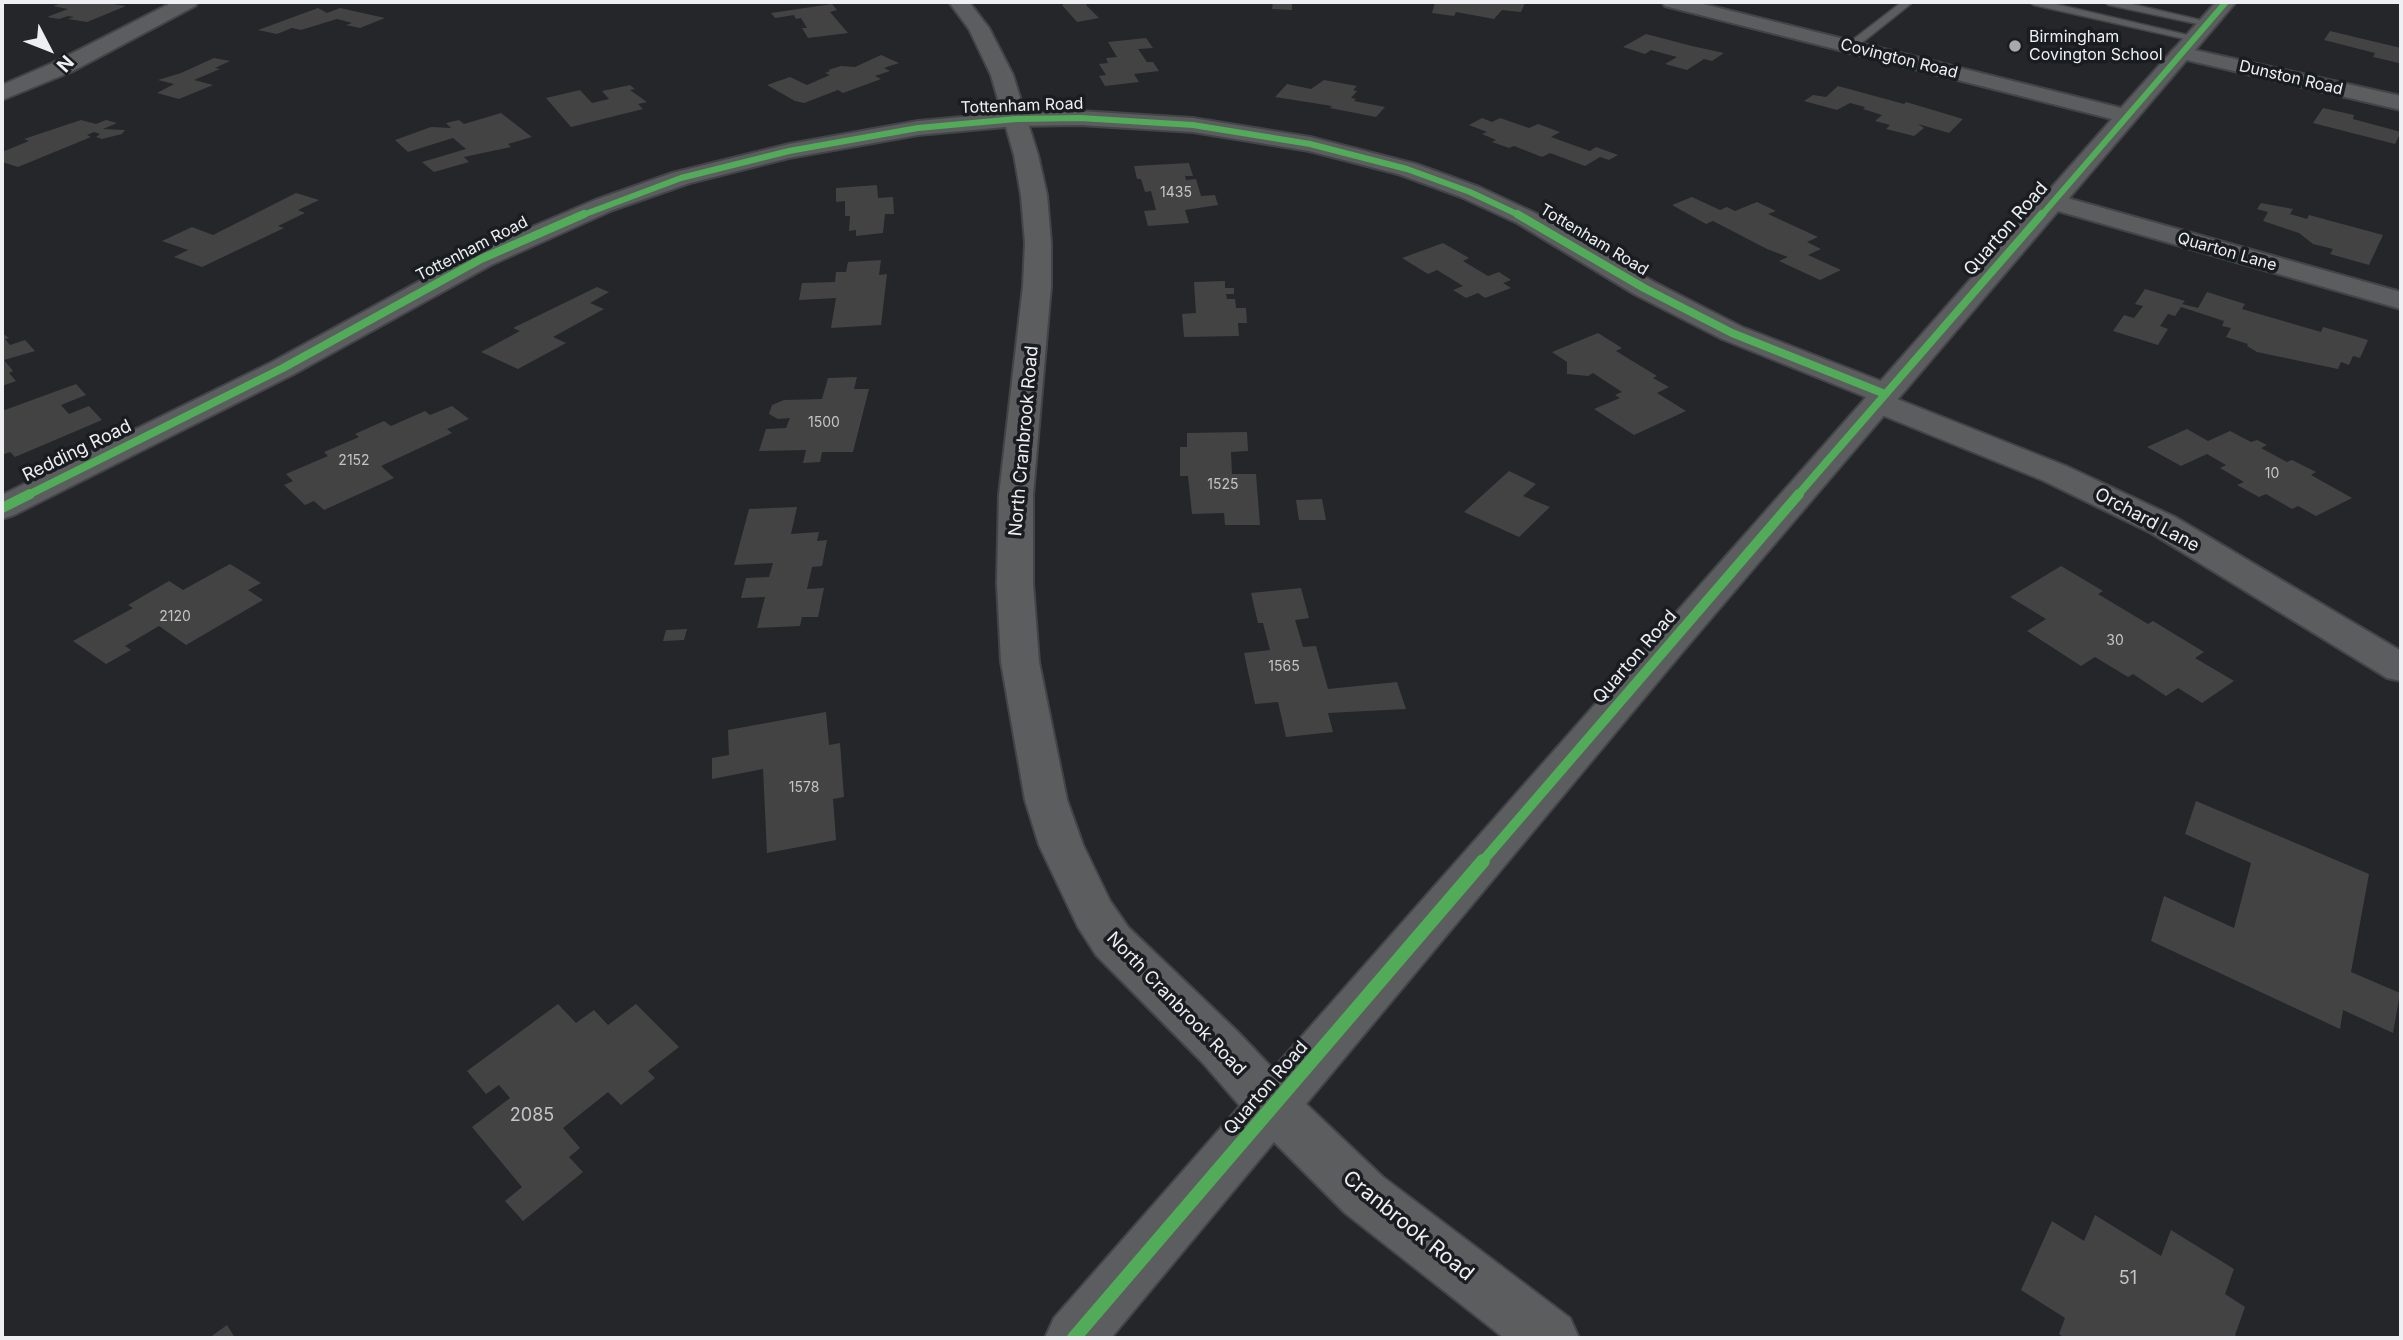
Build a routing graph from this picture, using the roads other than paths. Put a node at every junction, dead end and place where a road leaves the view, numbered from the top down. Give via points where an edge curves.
1 (188, 2) edge
2 (959, 2) edge
3 (1672, 2) edge
4 (1908, 2) edge
5 (2034, 2) edge
6 (2109, 2) edge
7 (2226, 2) edge
8 (2194, 38) junction
9 (1850, 47) junction
10 (2, 93) edge
11 (2401, 103) edge
12 (2126, 116) junction
13 (1016, 119) junction
14 (2053, 202) junction
15 (2401, 301) edge
16 (1882, 398) junction
17 (168, 426) joint
18 (2, 508) edge
19 (2401, 668) edge
20 (1273, 1106) junction
21 (1074, 1338) edge
22 (1550, 1338) edge

1 - 10 street
2 - 13 street, North Cranbrook Road via 993,53
3 - 9 street, Covington Road
4 - 9 lane
5 - 8 lane
6 - 8 lane
7 - 8 street, Quarton Road
8 - 11 street, Dunston Road
8 - 12 street, Quarton Road
9 - 12 street, Covington Road
12 - 14 street, Quarton Road
13 - 16 street, Tottenham Road via 1204,126 1310,144 1407,169 1514,212 1722,328
13 - 17 street, Tottenham Road via 918,128 802,148 681,178 604,205 481,259 343,337
13 - 20 street, North Cranbrook Road via 1034,195 1038,243 1035,323 1016,495 1015,583 1020,662 1046,800 1080,888 1112,941
14 - 15 street, Quarton Lane
14 - 16 street, Quarton Road
16 - 19 street, Orchard Lane via 2163,525
16 - 20 street, Quarton Road
17 - 18 street, Redding Road
20 - 21 street, Quarton Road
20 - 22 street, Cranbrook Road via 1364,1195

